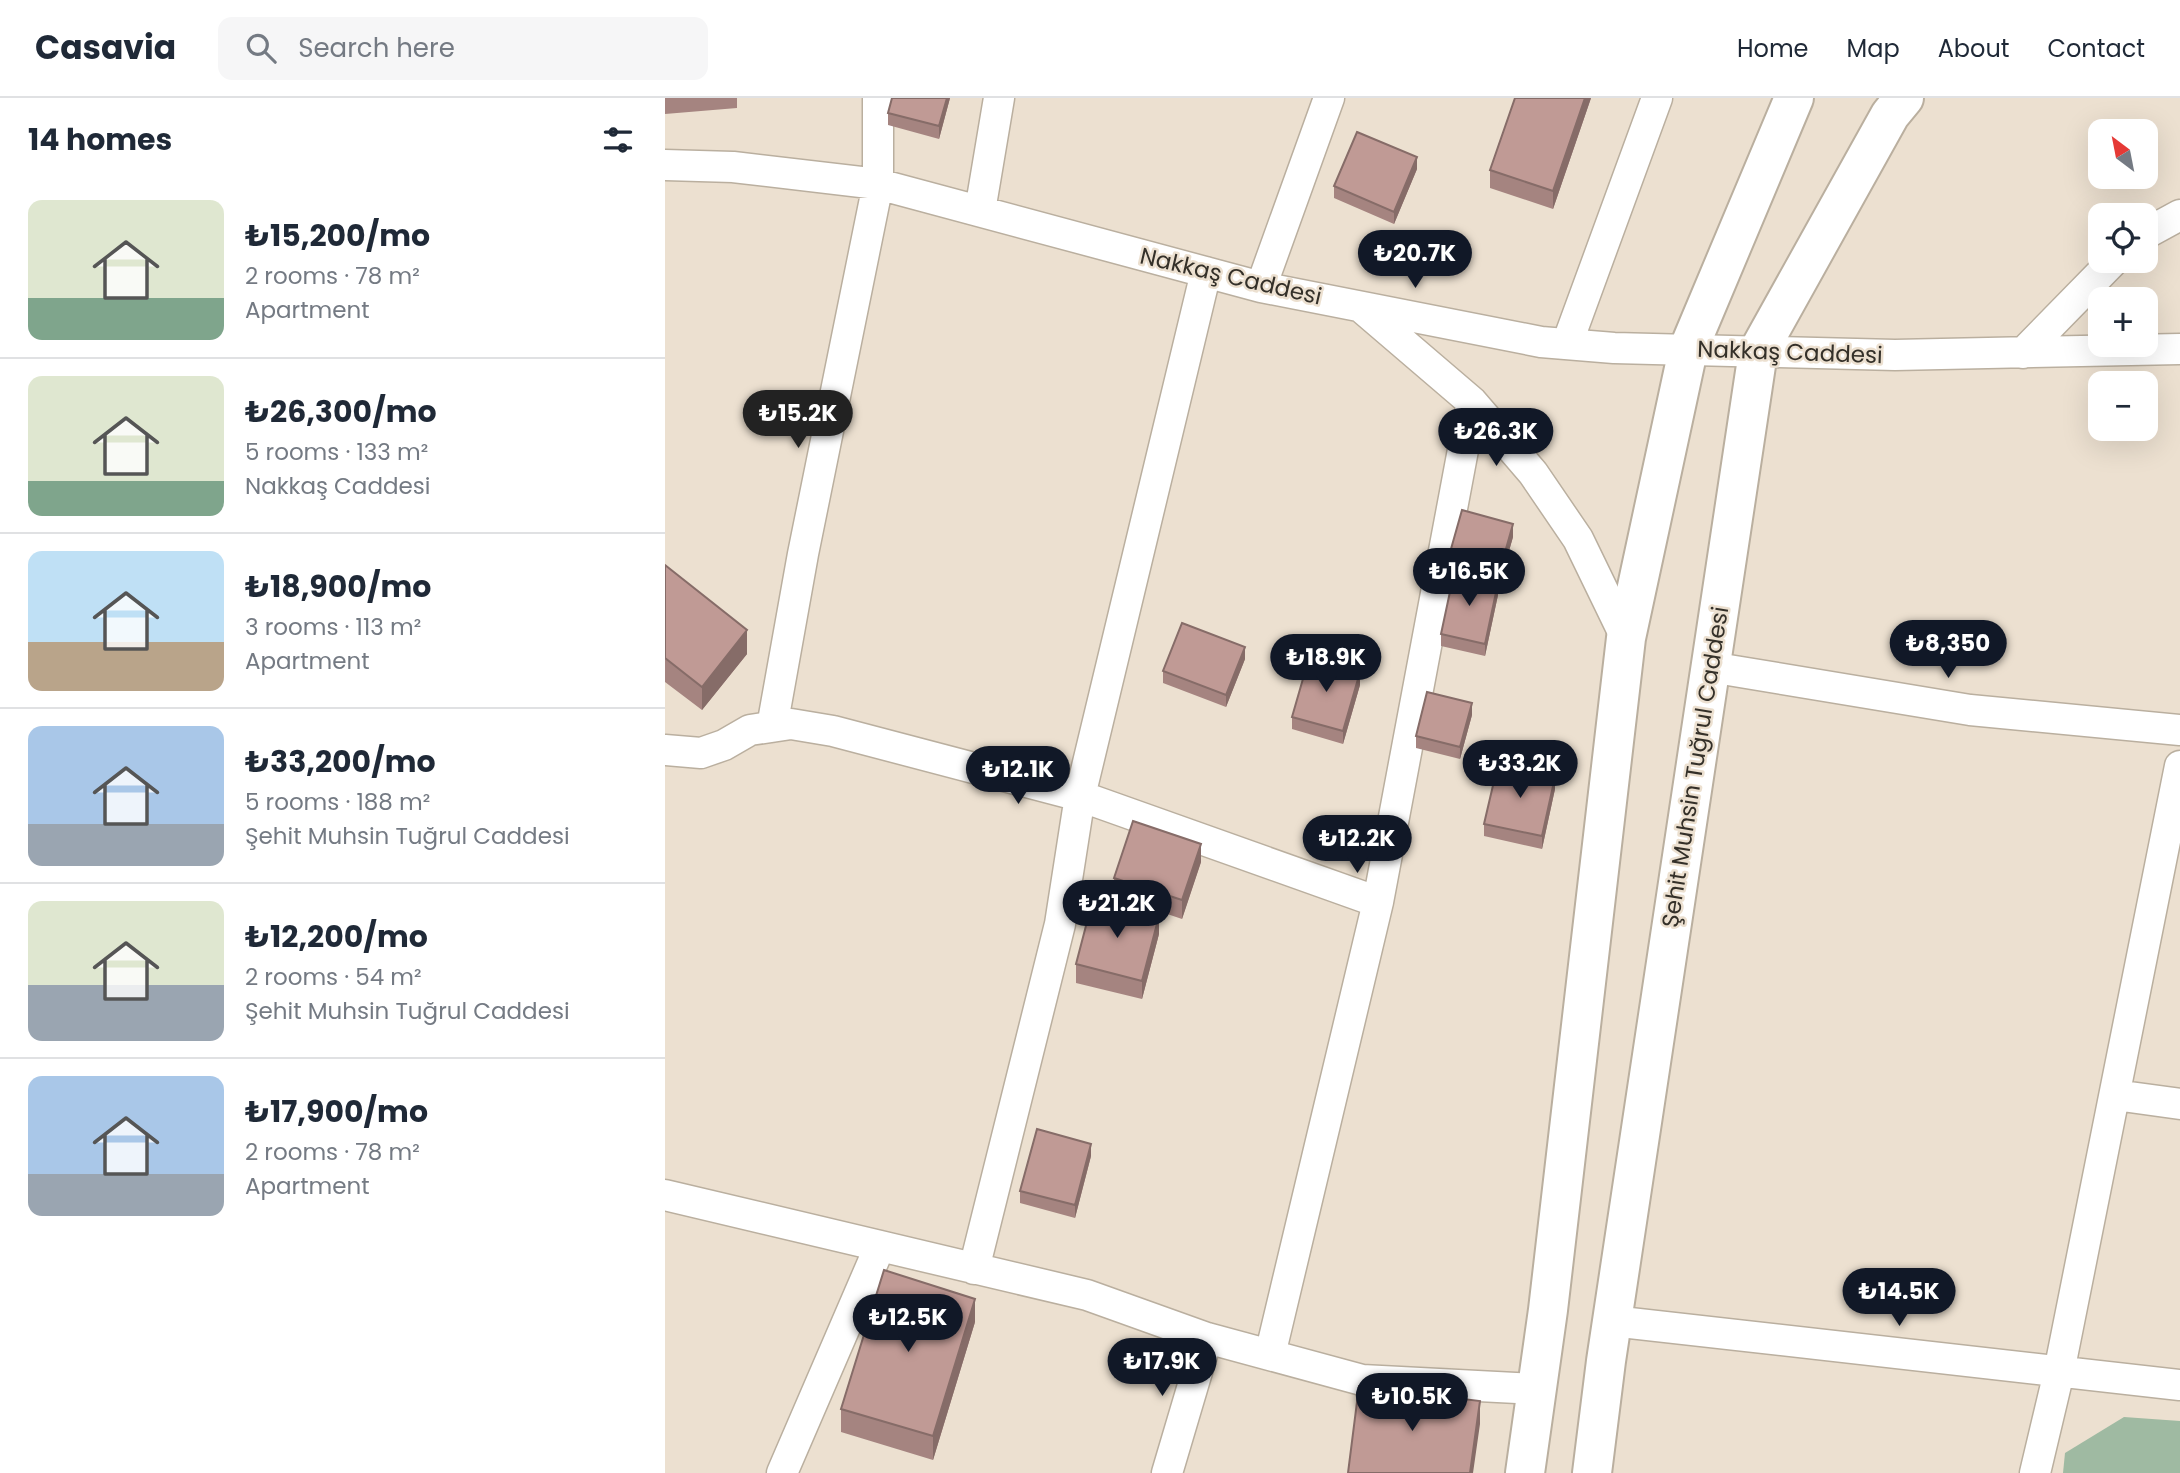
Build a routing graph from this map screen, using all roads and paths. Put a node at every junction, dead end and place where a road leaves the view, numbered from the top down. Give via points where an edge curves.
1 (878, 98) edge
2 (999, 98) edge
3 (1329, 98) edge
4 (1657, 98) edge
5 (1794, 98) edge
6 (1904, 98) edge
7 (665, 165) edge
8 (878, 184) junction
9 (980, 211) junction
10 (2180, 215) edge
11 (2158, 227) edge
12 (1206, 272) junction
13 (2101, 273) edge
14 (1261, 287) junction
15 (1358, 305) junction
16 (1567, 344) junction
17 (2180, 349) edge
18 (1688, 350) junction
19 (1758, 352) junction
20 (2023, 353) junction
21 (1472, 402) junction
22 (1626, 638) junction
23 (1710, 667) junction
24 (772, 727) junction
25 (2180, 730) edge
26 (665, 750) edge
27 (2180, 766) edge
28 (1080, 796) junction
29 (1378, 902) junction
30 (2115, 1095) junction
31 (2180, 1104) edge
32 (665, 1195) edge
33 (880, 1246) junction
34 (975, 1269) junction
35 (1612, 1321) junction
36 (1207, 1338) junction
37 (1270, 1355) junction
38 (2059, 1372) junction
39 (2180, 1385) edge
40 (1537, 1389) junction
41 (782, 1473) edge
42 (1167, 1473) edge
43 (1525, 1473) edge
44 (1592, 1473) edge
45 (2035, 1473) edge

1 - 8 street
2 - 9 street
3 - 14 street
4 - 16 street
5 - 18 main road
6 - 19 main road, Şehit Muhsin Tuğrul Caddesi via 1890,115
7 - 8 street, Nakkaş Caddesi via 733,167
8 - 9 street, Nakkaş Caddesi
8 - 24 street
9 - 12 street, Nakkaş Caddesi
10 - 11 street
12 - 14 street, Nakkaş Caddesi
12 - 28 street
13 - 20 street
14 - 15 street, Nakkaş Caddesi
15 - 16 street, Nakkaş Caddesi
15 - 21 street
16 - 18 street, Nakkaş Caddesi
17 - 20 street, Nakkaş Caddesi
18 - 19 street, Nakkaş Caddesi
18 - 22 main road
19 - 20 street, Nakkaş Caddesi
19 - 23 main road, Şehit Muhsin Tuğrul Caddesi
21 - 22 street via 1533,472 1578,539
21 - 29 street
22 - 40 main road
23 - 25 street via 1970,710
23 - 35 main road, Şehit Muhsin Tuğrul Caddesi
24 - 26 street via 750,730 701,753
24 - 28 street via 791,724 833,731
27 - 30 street
28 - 29 street
28 - 34 street via 1060,924
29 - 37 street
30 - 31 street
30 - 38 street
32 - 33 street
33 - 34 street
33 - 41 street
34 - 36 street via 1087,1295
35 - 38 street
35 - 44 main road, Şehit Muhsin Tuğrul Caddesi
36 - 37 street
36 - 42 street
37 - 40 street via 1362,1380
38 - 39 street
38 - 45 street
40 - 43 main road

